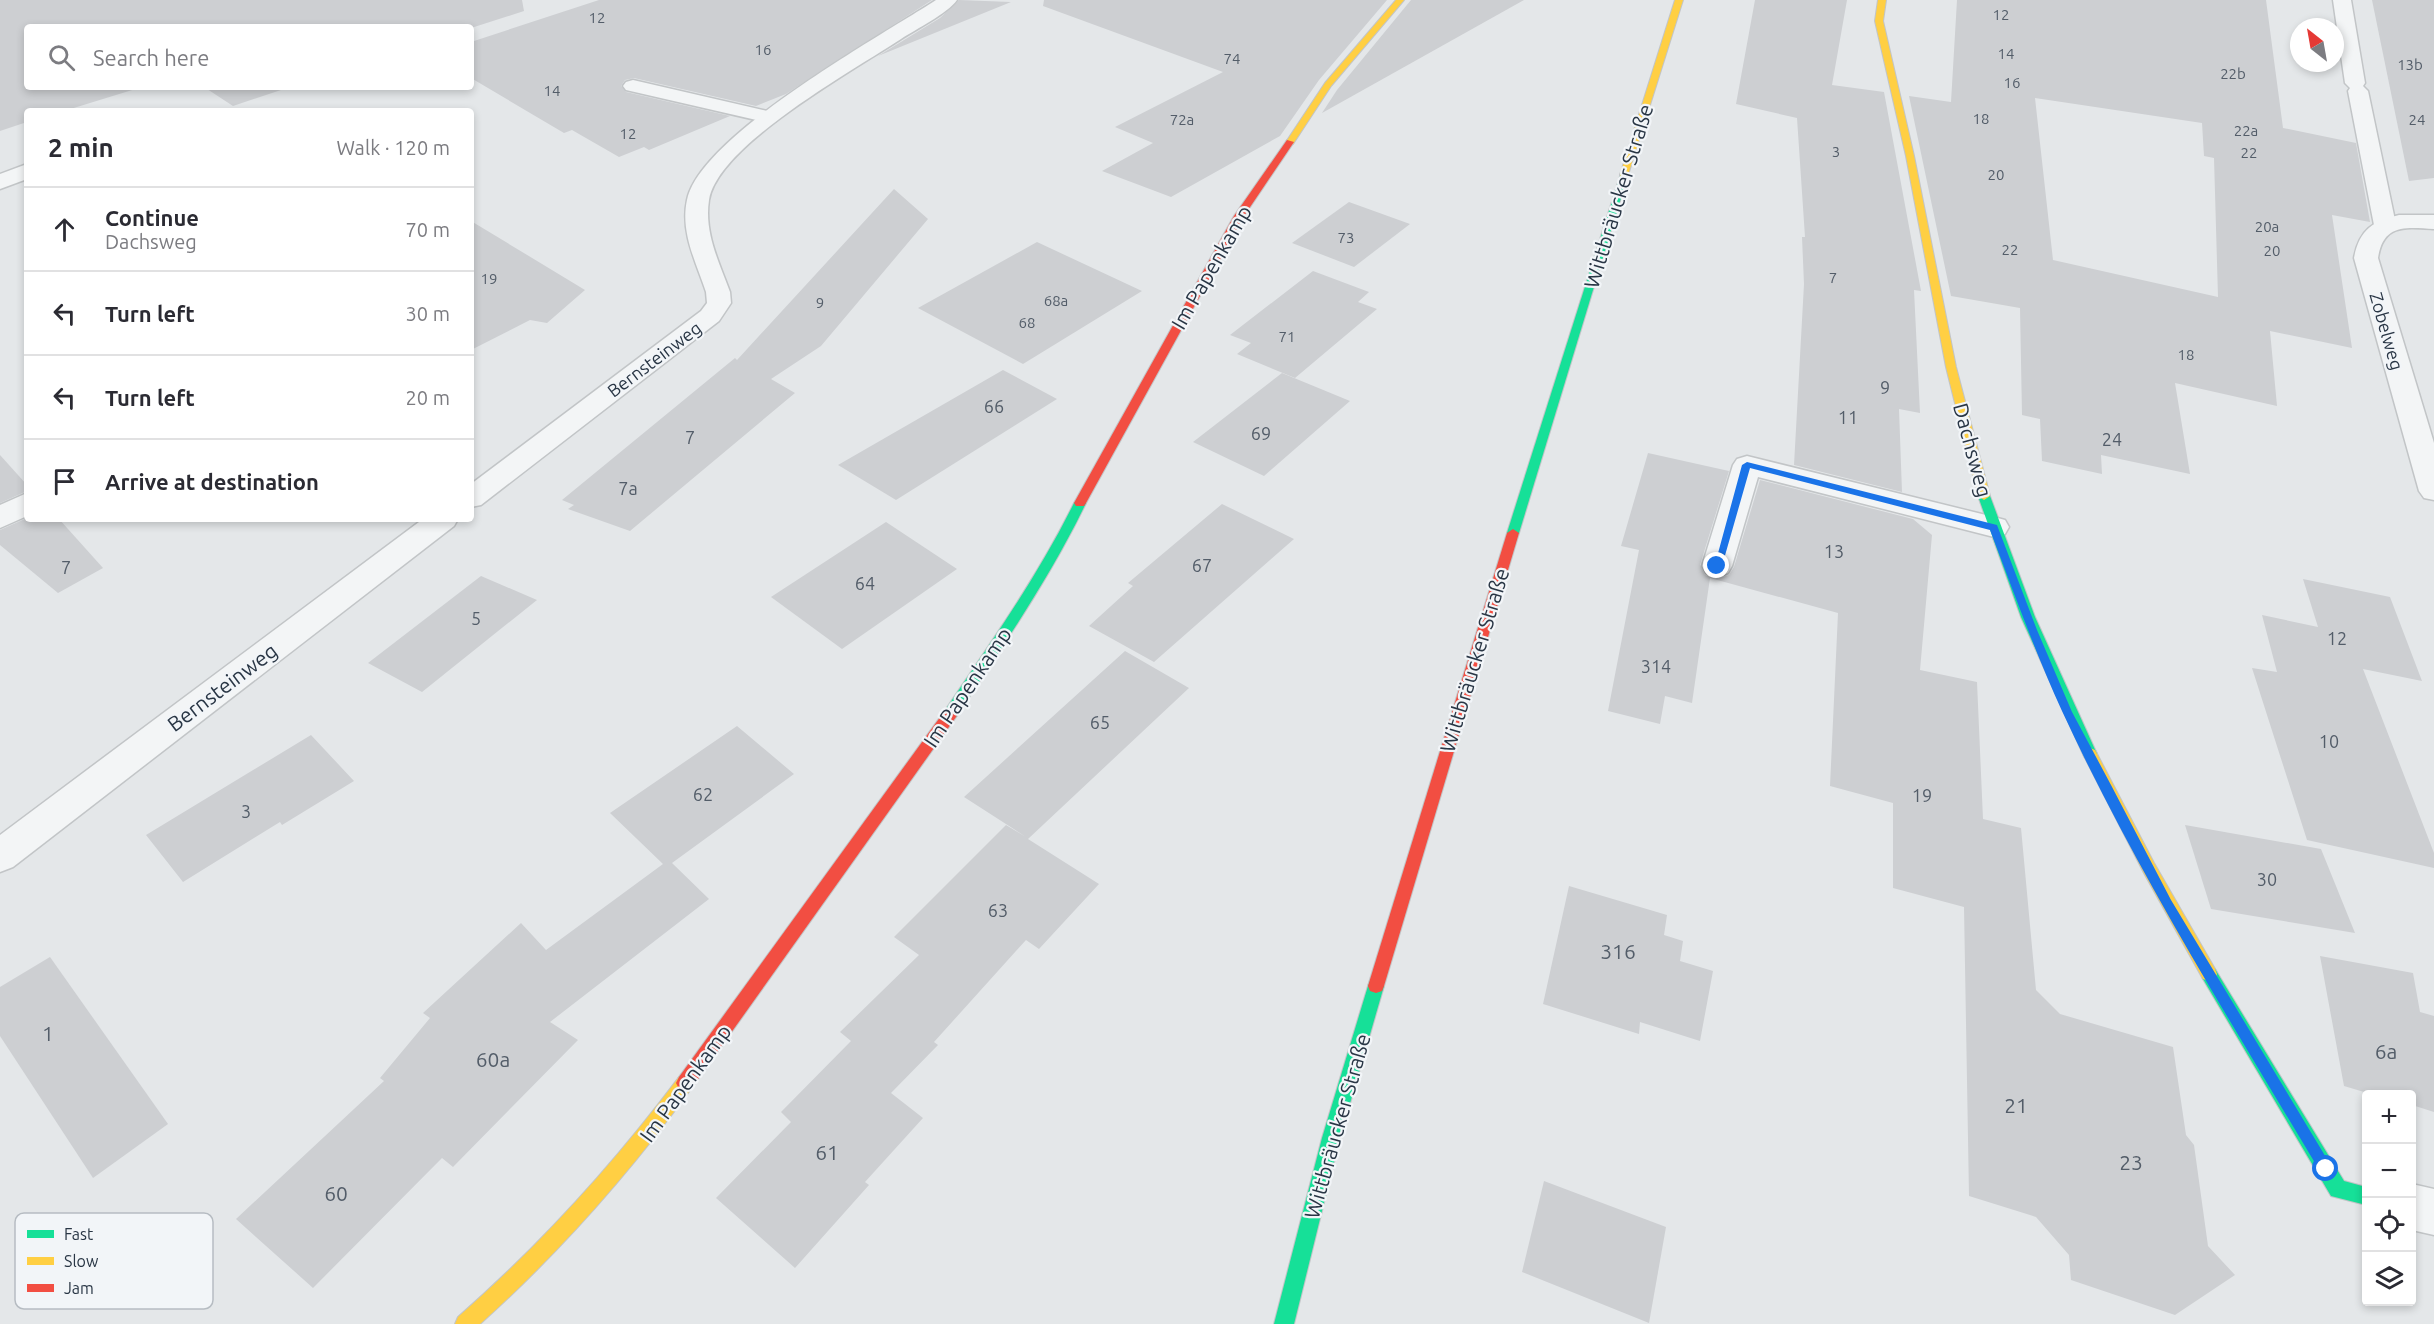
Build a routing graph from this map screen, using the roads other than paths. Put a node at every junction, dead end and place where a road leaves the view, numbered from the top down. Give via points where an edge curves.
1 (948, 0) edge
2 (1400, 0) edge
3 (1679, 0) edge
4 (1882, 0) edge
5 (2342, 0) edge
6 (633, 86) dead end
7 (769, 117) junction
8 (24, 172) edge
9 (0, 182) edge
10 (2434, 222) edge
11 (2385, 225) junction
12 (2434, 491) edge
13 (474, 496) edge
14 (24, 505) edge
15 (0, 518) edge
16 (439, 522) edge
17 (1994, 528) junction
18 (1717, 566) dead end
19 (0, 855) edge
20 (2362, 1195) edge
21 (2416, 1208) edge
22 (2434, 1212) edge
23 (465, 1324) edge
24 (1284, 1324) edge

1 - 7 street, Bernsteinweg
2 - 23 street, Im Papenkamp via 1328,85 1239,216 1053,556 961,699 869,830 642,1143 520,1276
3 - 24 street, Wittbräucker Straße via 1330,1138
4 - 17 street, Dachsweg via 1879,21 1948,352
5 - 11 street
6 - 7 street
7 - 13 street, Bernsteinweg via 724,156 706,179 698,199 696,230 718,292 719,303 710,316
8 - 9 street
10 - 11 street
11 - 12 street, Zobelweg via 2373,232 2367,242 2366,258
14 - 15 street
16 - 19 street, Bernsteinweg
17 - 18 street via 1747,465
17 - 20 street, Dachsweg via 2067,712 2167,904 2338,1189
21 - 22 street

